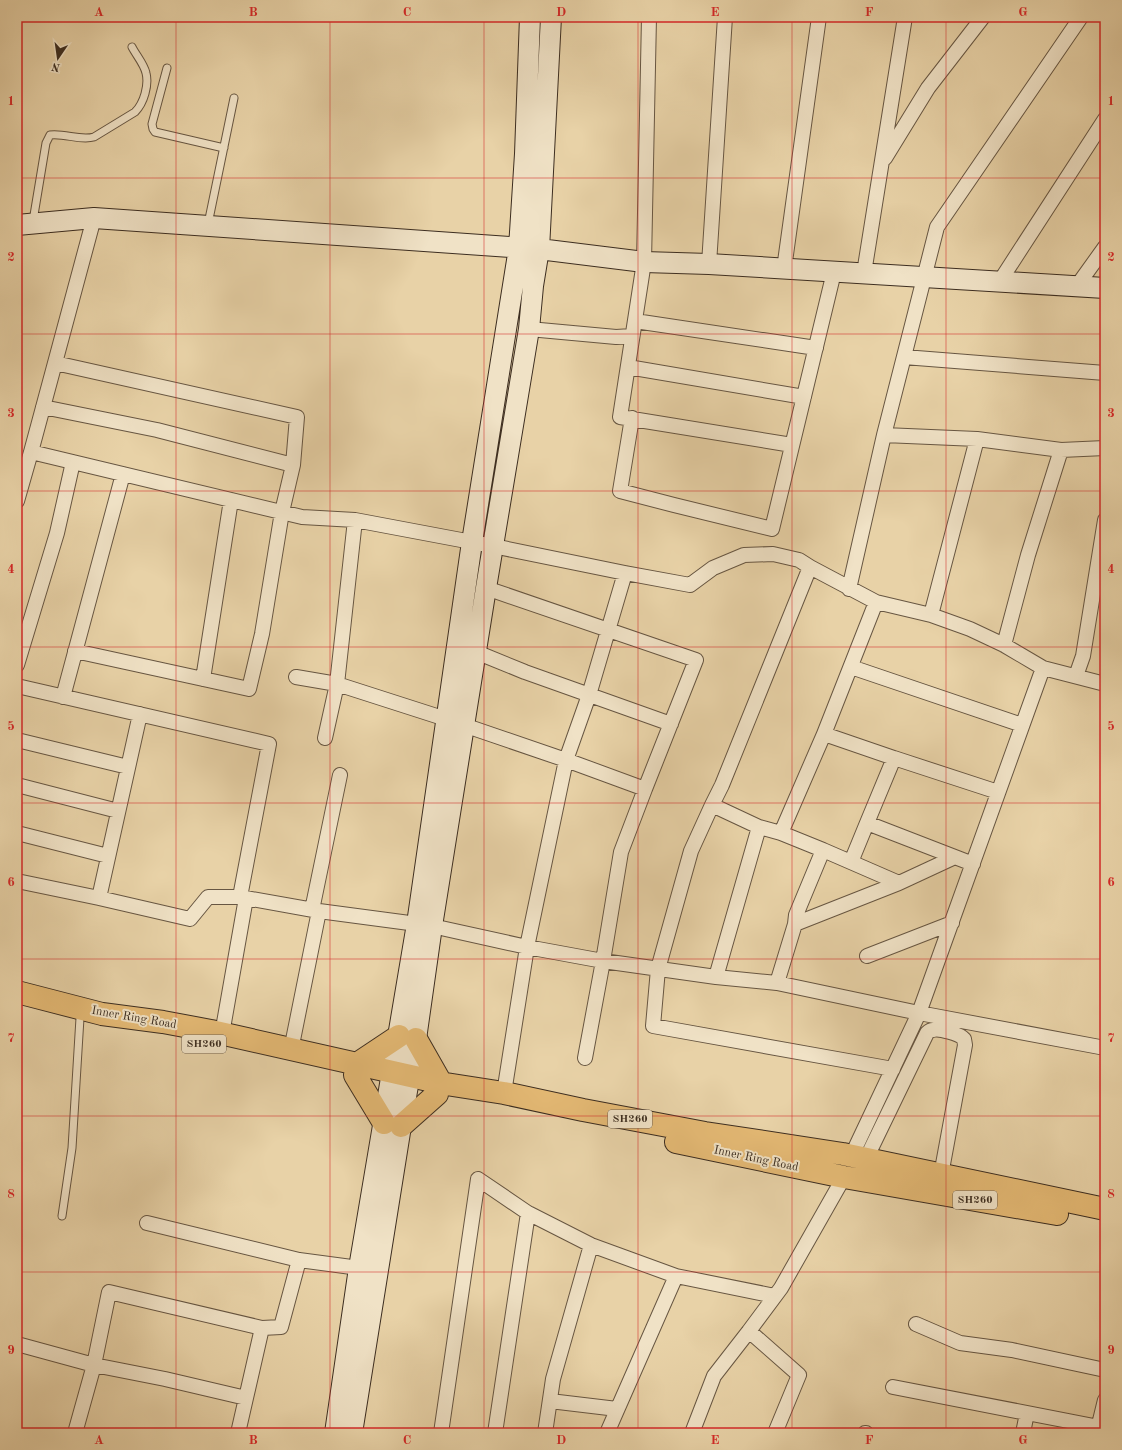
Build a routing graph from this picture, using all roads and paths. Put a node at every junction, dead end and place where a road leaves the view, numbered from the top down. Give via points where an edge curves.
1 (530, 17) edge
2 (551, 17) edge
3 (649, 17) edge
4 (725, 17) edge
5 (819, 17) edge
6 (905, 17) edge
7 (983, 17) edge
8 (1081, 17) edge
9 (132, 48) dead end
10 (167, 68) dead end
11 (234, 98) dead end
12 (1105, 119) edge
13 (224, 148) junction
14 (881, 163) junction
15 (94, 218) junction
16 (25, 224) edge
17 (208, 226) junction
18 (1105, 247) edge
19 (519, 248) junction
20 (539, 249) junction
21 (644, 262) junction
22 (709, 264) junction
23 (784, 269) junction
24 (834, 272) junction
25 (864, 273) junction
26 (924, 277) junction
27 (1000, 282) junction
28 (1077, 286) junction
29 (1105, 288) edge
30 (635, 321) junction
31 (529, 329) junction
32 (632, 339) junction
33 (816, 348) junction
34 (904, 357) junction
35 (55, 363) junction
36 (628, 367) junction
37 (1105, 373) edge
38 (804, 397) junction
39 (43, 407) junction
40 (632, 418) junction
41 (884, 435) junction
42 (977, 439) junction
43 (792, 445) junction
44 (1105, 448) edge
45 (1060, 450) junction
46 (31, 452) junction
47 (73, 462) junction
48 (293, 465) junction
49 (123, 474) junction
50 (231, 500) junction
51 (17, 501) edge
52 (282, 512) junction
53 (355, 520) junction
54 (1105, 520) edge
55 (472, 542) junction
56 (494, 546) junction
57 (810, 567) junction
58 (625, 573) junction
59 (486, 588) junction
60 (849, 589) junction
61 (876, 602) junction
62 (931, 615) junction
63 (607, 630) junction
64 (1004, 645) junction
65 (75, 652) junction
66 (476, 652) junction
67 (17, 665) edge
68 (851, 667) junction
69 (1043, 668) junction
70 (1076, 676) junction
71 (296, 677) dead end
72 (202, 679) junction
73 (337, 684) junction
74 (1105, 684) edge
75 (17, 686) edge
76 (589, 695) junction
77 (63, 697) junction
78 (140, 714) junction
79 (446, 719) junction
80 (671, 724) junction
81 (465, 725) junction
82 (1022, 725) junction
83 (824, 734) junction
84 (325, 738) dead end
85 (17, 740) edge
86 (894, 758) junction
87 (566, 760) junction
88 (128, 767) junction
89 (340, 775) dead end
90 (17, 785) edge
91 (645, 790) junction
92 (998, 792) junction
93 (712, 805) junction
94 (118, 811) junction
95 (867, 823) junction
96 (759, 827) junction
97 (17, 833) edge
98 (781, 833) junction
99 (823, 850) junction
100 (108, 856) junction
101 (955, 857) junction
102 (851, 862) junction
103 (973, 864) junction
104 (17, 881) edge
105 (899, 883) junction
106 (99, 898) junction
107 (243, 898) junction
108 (316, 910) junction
109 (952, 923) junction
110 (795, 924) junction
111 (425, 925) junction
112 (527, 947) junction
113 (867, 956) dead end
114 (603, 961) junction
115 (658, 969) junction
116 (716, 977) junction
117 (777, 983) junction
118 (17, 992) edge
119 (17, 1005) edge
120 (919, 1014) junction
121 (80, 1018) junction
122 (222, 1034) junction
123 (407, 1038) junction
124 (1105, 1048) edge
125 (291, 1050) junction
126 (585, 1058) dead end
127 (893, 1069) junction
128 (356, 1070) junction
129 (400, 1080) junction
130 (439, 1088) junction
131 (504, 1093) junction
132 (392, 1125) junction
133 (854, 1164) junction
134 (941, 1175) junction
135 (1105, 1209) edge
136 (528, 1213) junction
137 (62, 1216) dead end
138 (147, 1223) dead end
139 (1105, 1223) edge
140 (591, 1245) junction
141 (299, 1260) junction
142 (359, 1268) junction
143 (676, 1276) junction
144 (775, 1296) junction
145 (916, 1324) dead end
146 (262, 1328) junction
147 (749, 1331) junction
148 (17, 1344) edge
149 (94, 1365) junction
150 (1105, 1370) edge
151 (893, 1387) dead end
152 (246, 1398) junction
153 (1105, 1400) edge
154 (550, 1401) junction
155 (617, 1410) junction
156 (1027, 1413) junction
157 (1098, 1430) edge
158 (445, 1432) edge
159 (75, 1433) edge
160 (238, 1433) edge
161 (335, 1433) edge
162 (352, 1433) edge
163 (495, 1433) edge
164 (545, 1433) edge
165 (607, 1433) edge
166 (692, 1433) edge
167 (775, 1433) edge
168 (1022, 1433) edge

1 - 19 street
2 - 20 street
3 - 21 street
4 - 22 street
5 - 23 street
6 - 14 street
7 - 14 street via 928,88
8 - 26 street via 937,227
9 - 16 lane via 146,73 146,87 140,107 88,139 50,135
10 - 13 lane via 152,124 155,132
11 - 13 lane
12 - 27 street
13 - 17 lane
14 - 25 street
15 - 16 street
15 - 17 street
15 - 35 street
17 - 19 street
18 - 28 street
19 - 20 street
19 - 55 street
20 - 21 street
20 - 31 street
21 - 22 street
21 - 30 street
22 - 23 street
23 - 24 street
24 - 25 street
24 - 33 street
25 - 26 street
26 - 27 street
26 - 34 street
27 - 28 street
28 - 29 street
30 - 32 street
30 - 33 street
31 - 32 street via 616,337 632,336
31 - 56 street
32 - 36 street
33 - 38 street
34 - 37 street
34 - 41 street
35 - 39 street
35 - 48 street via 297,417
36 - 38 street
36 - 40 street via 620,417
38 - 43 street
39 - 46 street
39 - 48 street via 157,430
40 - 43 street
40 - 43 street via 620,491 772,529
41 - 42 street
41 - 60 street
42 - 45 street
42 - 62 street
44 - 45 street
45 - 64 street
46 - 47 street
46 - 51 street
47 - 49 street
47 - 67 street via 56,533
48 - 52 street
49 - 50 street
49 - 65 street
50 - 52 street
50 - 72 street
52 - 53 street via 302,517
52 - 72 street via 262,634 249,689
53 - 55 street
53 - 73 street
54 - 70 street via 1083,656
55 - 56 street
55 - 79 street
56 - 58 street
56 - 59 street
57 - 58 street via 799,560 766,554 744,555 713,568 690,585
57 - 60 street
57 - 93 street
58 - 63 street
59 - 63 street
59 - 66 street
60 - 61 street
61 - 62 street
61 - 68 street
62 - 64 street
63 - 76 street
63 - 80 street via 696,660
64 - 69 street
65 - 72 street
65 - 77 street
66 - 76 street
66 - 81 street
68 - 82 street
68 - 83 street
69 - 70 street
69 - 82 street
70 - 74 street
71 - 73 street
73 - 79 street
73 - 84 street
75 - 77 street
76 - 80 street
76 - 87 street
77 - 78 street
78 - 88 street
78 - 107 street via 269,744
79 - 81 street
79 - 111 street
80 - 91 street
81 - 87 street
81 - 111 street
82 - 92 street
83 - 86 street
83 - 98 street
85 - 88 street
86 - 92 street
86 - 95 street
87 - 91 street
87 - 112 street
88 - 94 street
89 - 108 street
90 - 94 street
91 - 114 street via 621,852
92 - 103 street
93 - 96 street
93 - 115 street via 691,851
94 - 100 street
95 - 101 street
95 - 102 street
96 - 98 street
96 - 116 street
97 - 100 street
98 - 99 street
99 - 102 street
99 - 110 street
100 - 106 street
101 - 103 street
101 - 105 street
102 - 105 street
103 - 109 street
104 - 106 street
105 - 110 street
106 - 107 street via 190,919 208,897
107 - 108 street
107 - 122 street
108 - 111 street
108 - 125 street
109 - 113 street
109 - 120 street
110 - 117 street
111 - 112 street
111 - 123 street
112 - 114 street
112 - 131 street
114 - 115 street
114 - 126 street
115 - 116 street
115 - 127 street via 653,1026
116 - 117 street
117 - 120 street
118 - 122 highway, Inner Ring Road via 102,1014 163,1022
119 - 121 highway, Inner Ring Road / SH260
120 - 124 street
120 - 127 street
121 - 128 highway, Inner Ring Road / SH260
121 - 137 lane via 72,1148
122 - 125 highway, Inner Ring Road
123 - 128 highway
123 - 129 street
123 - 130 highway
125 - 128 highway, Inner Ring Road
127 - 133 street
128 - 129 highway, Inner Ring Road
128 - 132 highway
129 - 130 highway, Inner Ring Road / SH260
129 - 132 street
130 - 131 highway, Inner Ring Road / SH260
130 - 132 highway
130 - 133 highway, Inner Ring Road / SH260
131 - 133 highway, Inner Ring Road / SH260 via 705,1133 842,1154
132 - 142 street
132 - 162 street
133 - 134 highway, Inner Ring Road
133 - 134 street via 927,1033 936,1029 960,1035 965,1045
133 - 139 highway, Inner Ring Road / SH260
133 - 144 street
134 - 135 highway, Inner Ring Road
136 - 140 street
136 - 158 street via 478,1179
136 - 163 street
138 - 141 street
140 - 143 street
140 - 154 street via 553,1379
141 - 142 street
141 - 146 street via 281,1327
142 - 161 street
143 - 144 street
143 - 155 street
144 - 147 street
145 - 150 street via 960,1343 1012,1350
146 - 149 street via 109,1292
146 - 152 street
147 - 166 street via 714,1376
147 - 167 street via 799,1375
148 - 149 street
149 - 152 street
149 - 159 street
151 - 156 street
152 - 160 street
153 - 157 street
154 - 155 street
154 - 164 street
155 - 165 street
156 - 157 street
156 - 168 street

